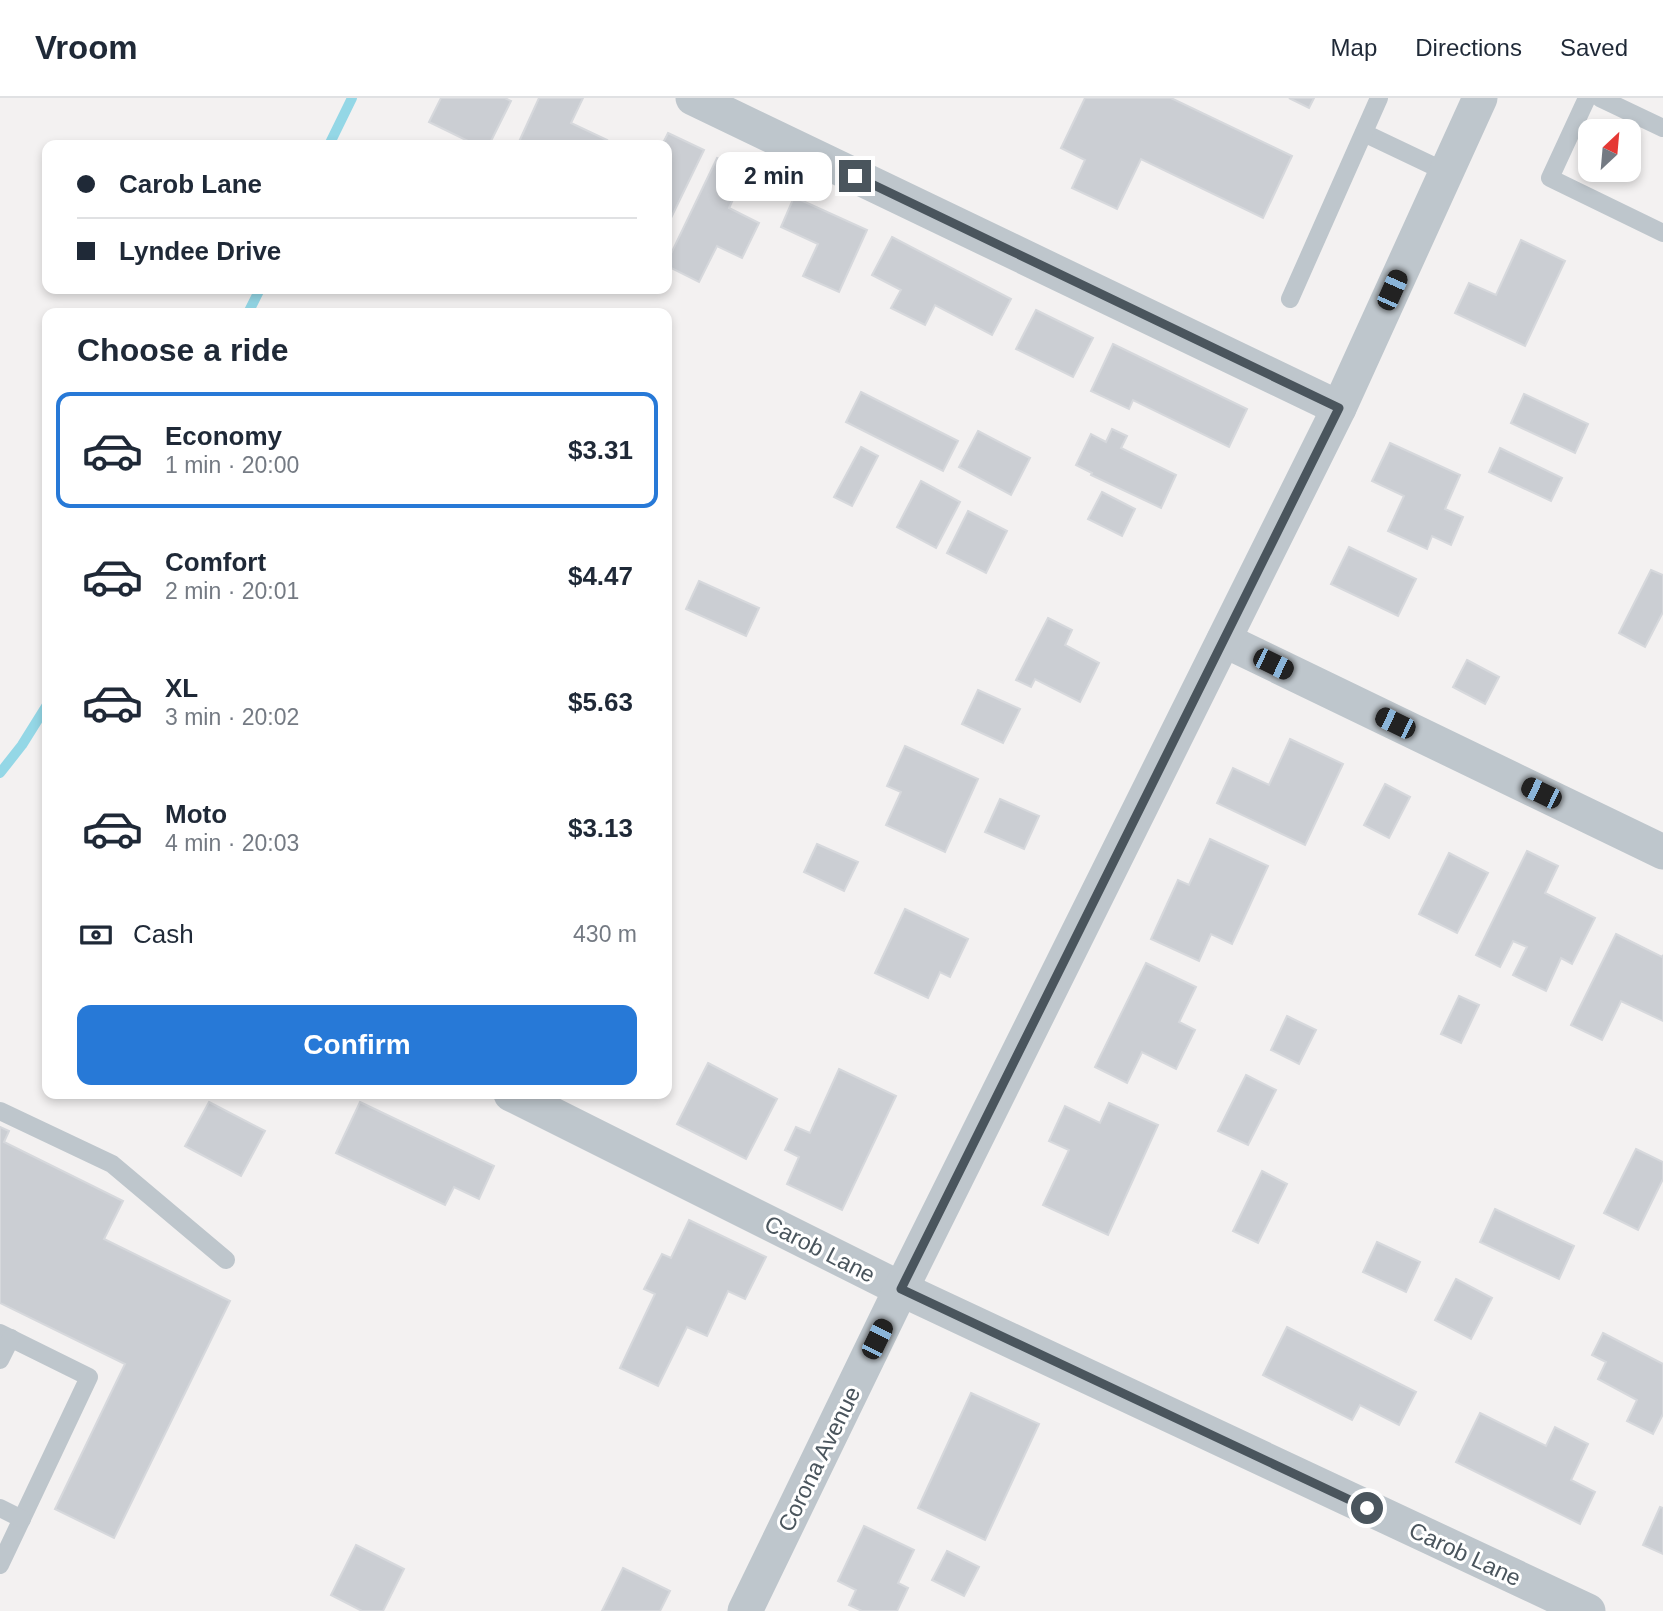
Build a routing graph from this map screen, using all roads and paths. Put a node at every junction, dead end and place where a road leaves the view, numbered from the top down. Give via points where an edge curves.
1 (693, 98) edge
2 (1379, 98) edge
3 (1480, 98) edge
4 (1587, 98) edge
5 (1600, 98) edge
6 (1663, 128) edge
7 (1364, 133) junction
8 (1446, 172) junction
9 (1663, 233) edge
10 (1290, 299) dead end
11 (1339, 408) junction
12 (1224, 640) junction
13 (1663, 852) edge
14 (521, 1099) edge
15 (0, 1111) edge
16 (226, 1260) dead end
17 (901, 1289) junction
18 (5, 1336) edge
19 (0, 1360) edge
20 (0, 1508) edge
21 (22, 1519) junction
22 (0, 1565) edge
23 (745, 1611) edge
24 (1588, 1611) edge

1 - 11 street
2 - 7 lane
3 - 8 street, Corona Avenue
4 - 9 lane via 1550,178
5 - 6 lane
7 - 8 lane
7 - 10 lane
8 - 11 street, Corona Avenue
11 - 12 street, Corona Avenue
12 - 13 street
12 - 17 street, Corona Avenue
14 - 17 street, Carob Lane
15 - 16 lane via 112,1164
17 - 23 street, Corona Avenue
17 - 24 street, Carob Lane
18 - 19 lane
18 - 21 lane via 89,1377
20 - 21 lane
21 - 22 lane

